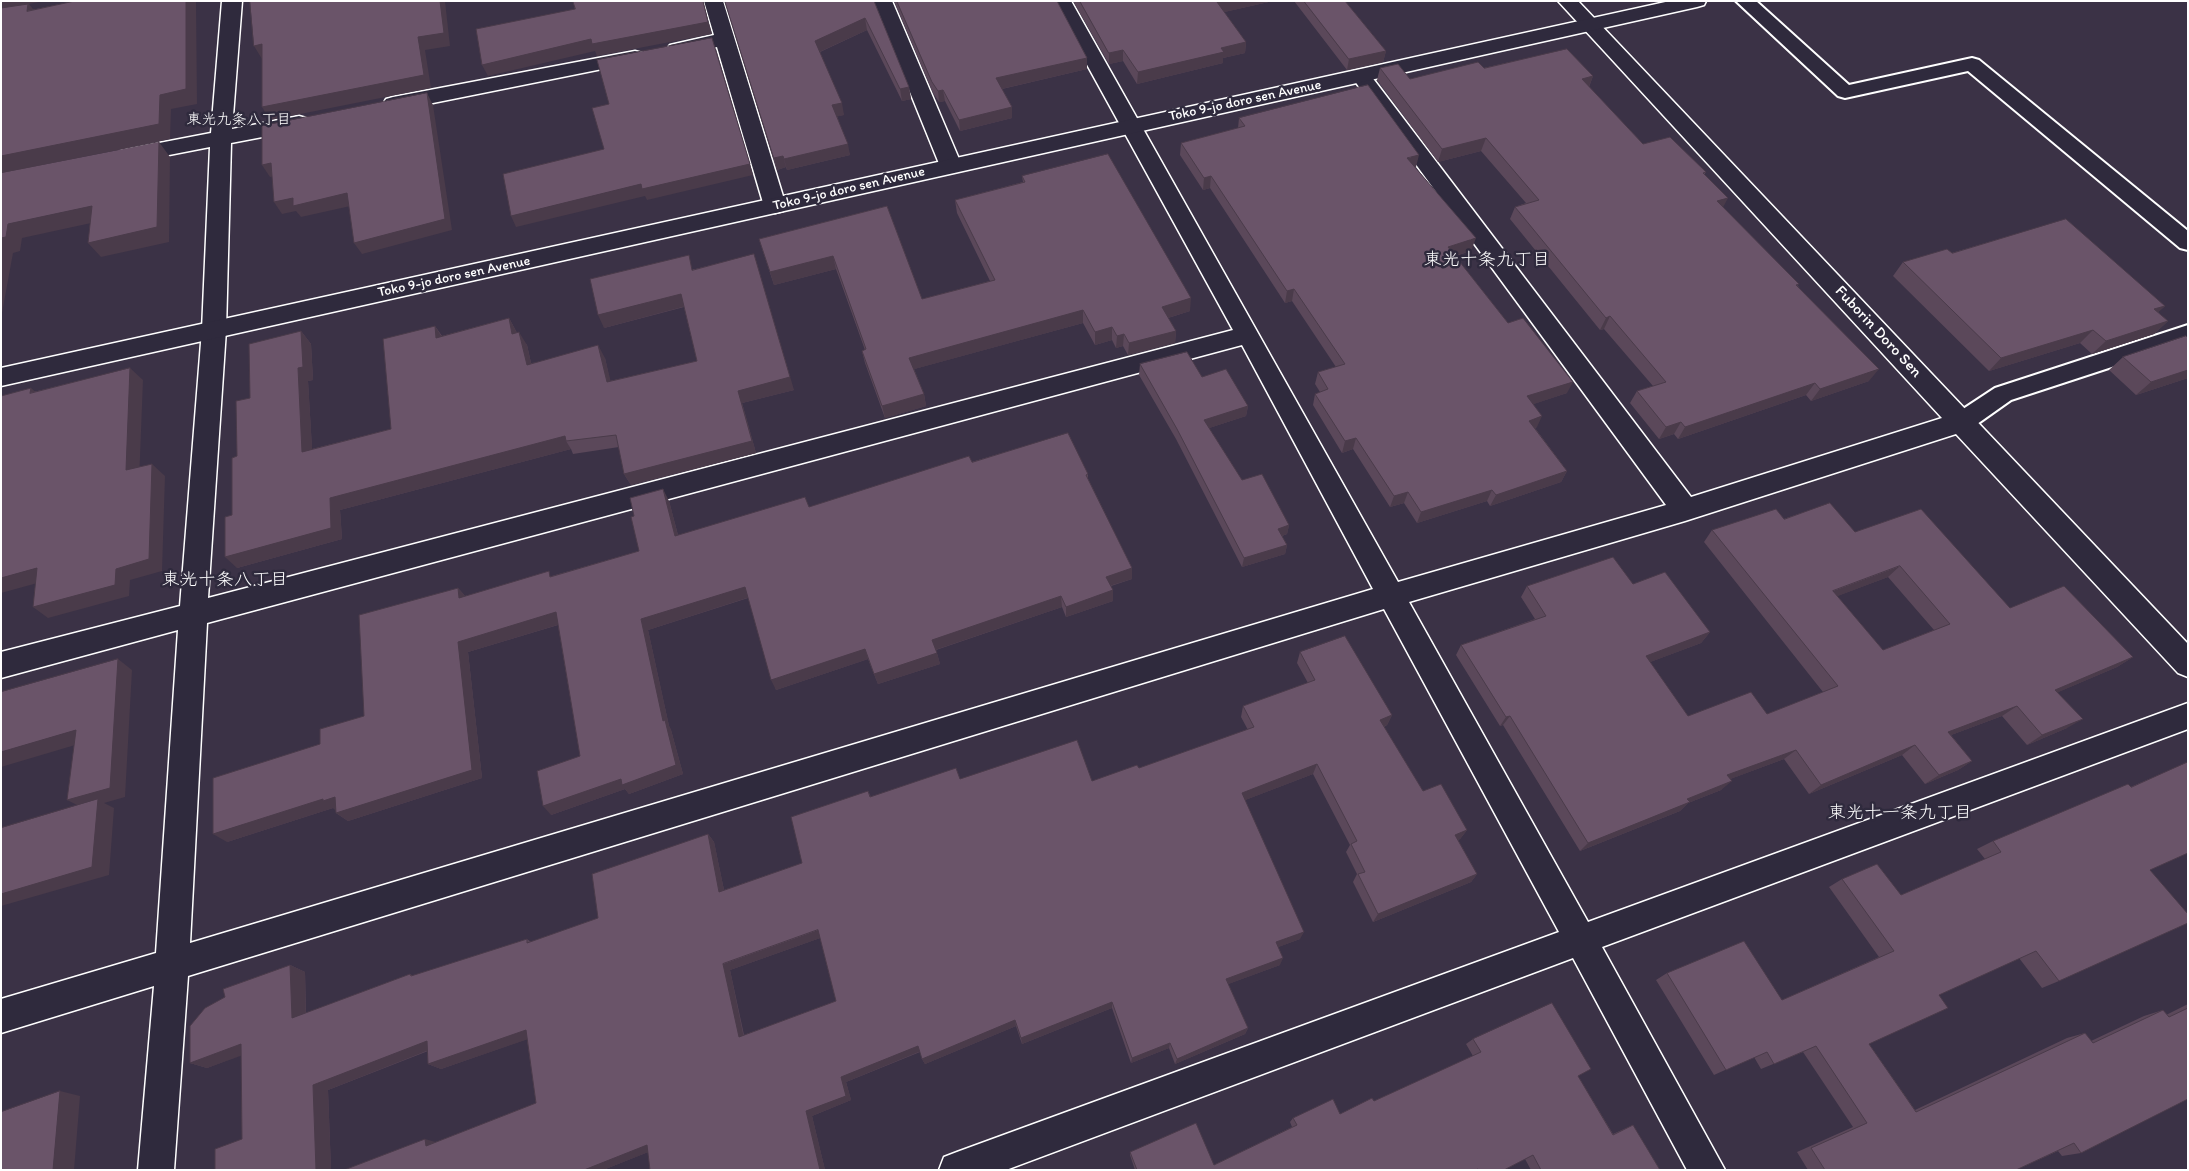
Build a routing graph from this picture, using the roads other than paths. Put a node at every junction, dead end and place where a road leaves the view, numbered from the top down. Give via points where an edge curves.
1 (232, 1) edge
2 (713, 1) edge
3 (882, 1) edge
4 (1060, 1) edge
5 (1568, 1) edge
6 (1698, 1) edge
7 (1745, 1) edge
8 (1589, 25) junction
9 (725, 39) junction
10 (1361, 76) junction
11 (376, 108) edge
12 (318, 119) edge
13 (1130, 127) junction
14 (221, 138) junction
15 (106, 160) edge
16 (952, 166) junction
17 (775, 206) junction
18 (2188, 244) edge
19 (214, 330) junction
20 (2188, 333) edge
21 (1248, 335) junction
22 (1, 377) edge
23 (1962, 422) junction
24 (1686, 510) junction
25 (1390, 596) junction
26 (193, 614) junction
27 (2188, 664) edge
28 (1, 665) edge
29 (2188, 716) edge
30 (1580, 938) junction
31 (172, 964) junction
32 (1, 1016) edge
33 (156, 1170) edge
34 (957, 1170) edge
35 (1707, 1170) edge

1 - 14 street
2 - 9 street
3 - 16 street
4 - 13 street
5 - 8 street, Fuborin Doro Sen
6 - 8 street, Toko 9-jo doro sen Avenue
7 - 18 lane via 1845,92 1972,64
8 - 10 street, Toko 9-jo doro sen Avenue
8 - 23 street, Fuborin Doro Sen
9 - 11 street
9 - 17 street
10 - 13 street, Toko 9-jo doro sen Avenue
10 - 24 street
12 - 14 street
13 - 16 street, Toko 9-jo doro sen Avenue
13 - 21 street
14 - 15 street
14 - 19 street
16 - 17 street, Toko 9-jo doro sen Avenue
17 - 19 street, Toko 9-jo doro sen Avenue
19 - 22 street, Toko 9-jo doro sen Avenue
19 - 26 street
20 - 23 lane via 2003,394
21 - 25 street
21 - 26 street
23 - 24 street
23 - 27 street, Fuborin Doro Sen
24 - 25 street
25 - 30 street
25 - 31 street
26 - 28 street
26 - 31 street
29 - 30 street
30 - 34 street
30 - 35 street
31 - 32 street
31 - 33 street

